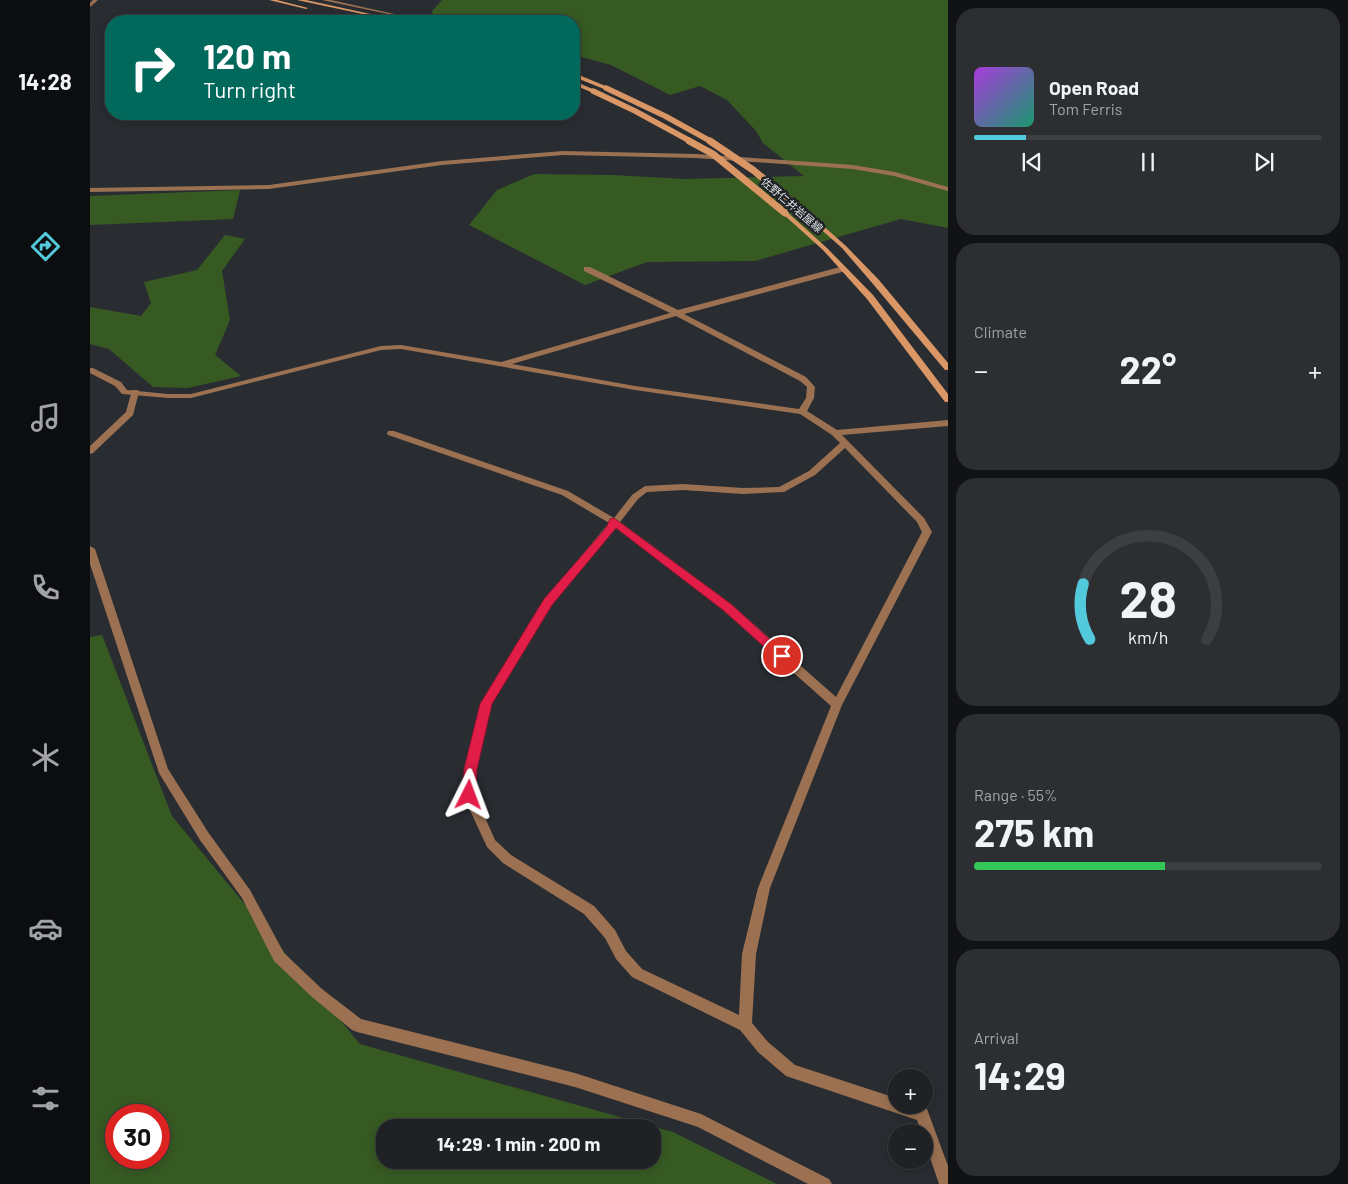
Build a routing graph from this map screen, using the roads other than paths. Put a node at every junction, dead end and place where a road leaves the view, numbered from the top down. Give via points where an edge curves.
1 (96, 0) edge
2 (272, 0) edge
3 (299, 0) edge
4 (324, 0) edge
5 (90, 6) edge
6 (326, 12) dead end
7 (372, 15) edge
8 (397, 15) dead end
9 (580, 77) edge
10 (580, 86) edge
11 (948, 189) edge
12 (90, 190) edge
13 (587, 269) dead end
14 (844, 269) junction
15 (677, 313) junction
16 (499, 365) junction
17 (948, 368) edge
18 (90, 370) edge
19 (135, 392) junction
20 (948, 400) edge
21 (802, 412) junction
22 (948, 423) edge
23 (391, 433) dead end
24 (835, 433) junction
25 (845, 444) junction
26 (90, 451) edge
27 (614, 522) junction
28 (90, 549) edge
29 (837, 705) junction
30 (745, 1025) junction
31 (824, 1184) edge
32 (947, 1184) edge

1 - 5 street
2 - 6 main road
3 - 7 main road
4 - 8 street
9 - 17 main road, 佐野仁井岩屋線, bridge via 686,126 758,174 844,247
10 - 14 main road, 佐野仁井岩屋線, bridge via 635,111 713,154 785,213
11 - 12 street via 895,174 854,167 696,156 563,153 442,163 270,187
13 - 15 street
14 - 15 street
14 - 20 main road, 佐野仁井岩屋線 via 870,297
15 - 16 street
15 - 21 street via 803,379 811,387 810,398
16 - 19 street via 401,347 381,348 191,396
16 - 21 street
18 - 19 street via 118,384 125,392
19 - 26 street via 130,413
21 - 24 street
22 - 24 street
23 - 27 street via 565,493
24 - 25 street
25 - 27 street via 812,473 780,490 645,489
25 - 29 street via 921,520 927,532
27 - 29 street via 727,607
27 - 30 street via 548,602 486,704 470,769 469,795 491,843 507,859 589,910 637,973
28 - 31 street via 163,770 204,836 246,894 279,957 317,993 357,1025 575,1080 702,1121
29 - 30 street via 764,888 748,954
30 - 32 street via 763,1047 791,1072 922,1114

